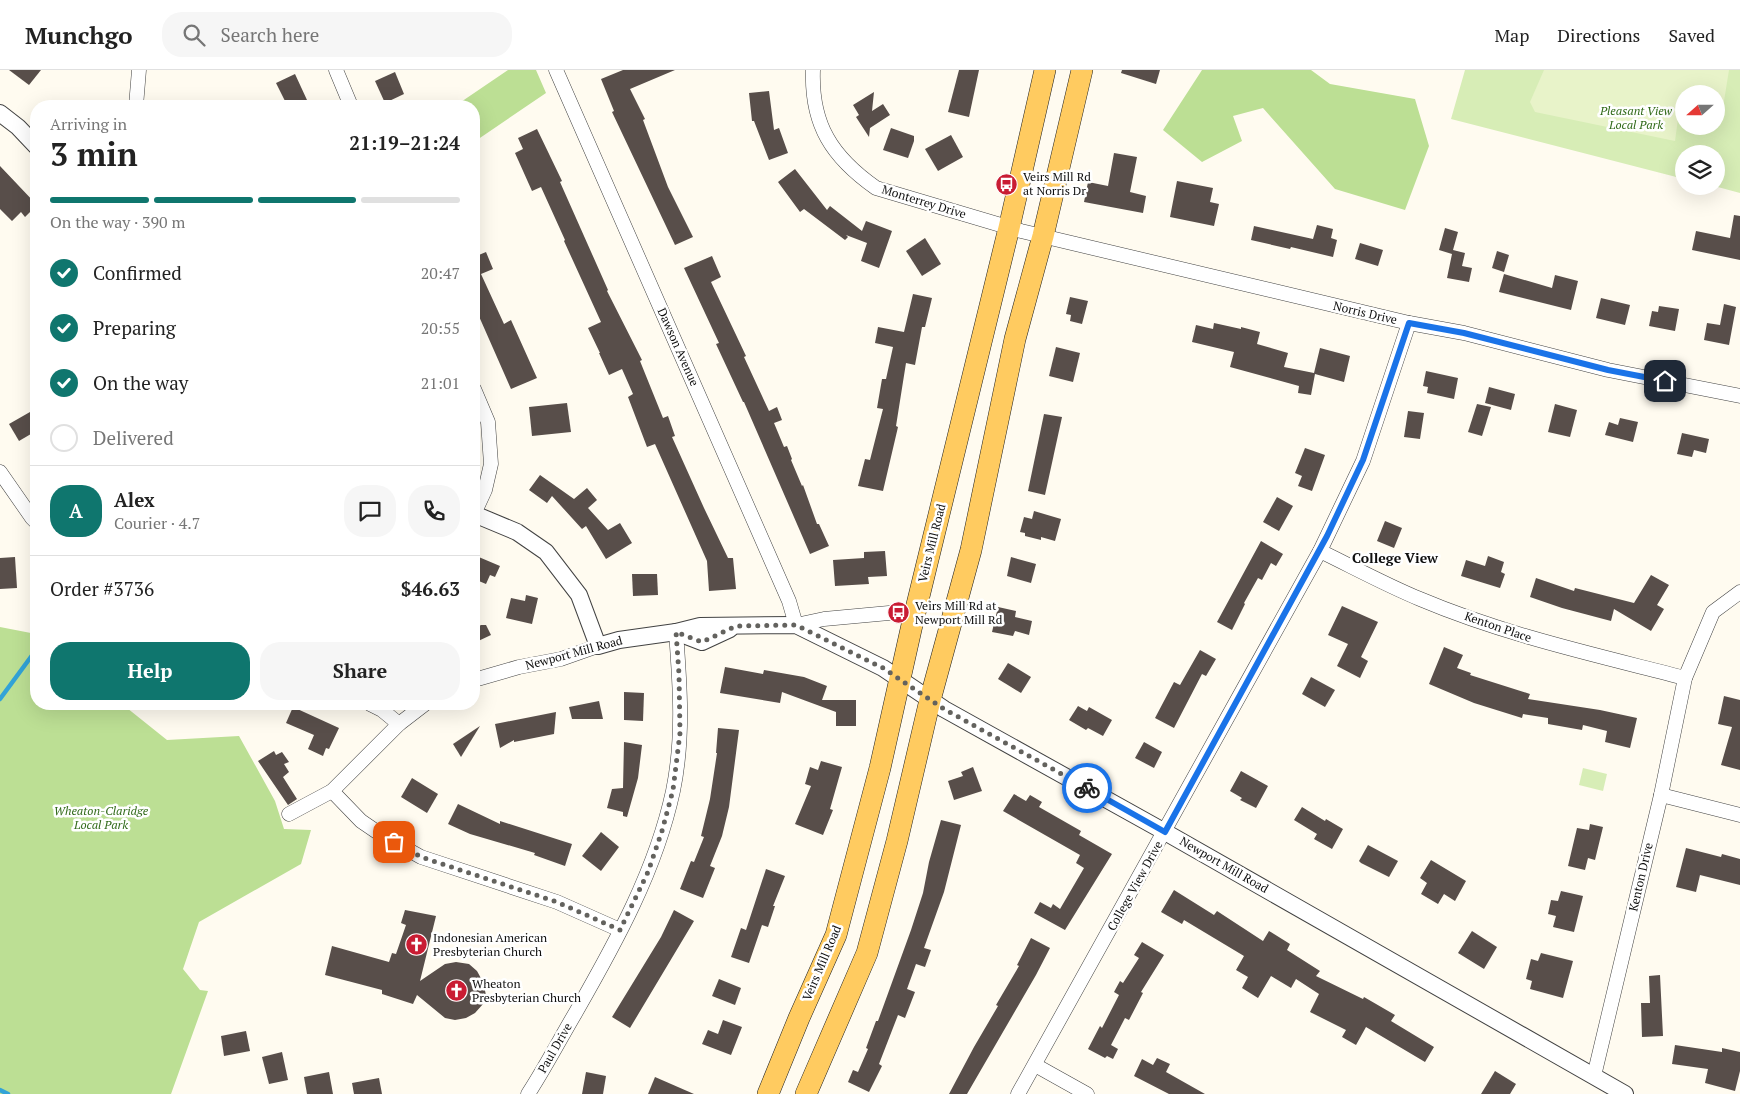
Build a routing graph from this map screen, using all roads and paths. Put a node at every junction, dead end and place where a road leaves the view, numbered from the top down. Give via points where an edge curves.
1 (139, 70) edge
2 (336, 70) edge
3 (556, 70) edge
4 (813, 70) edge
5 (1045, 70) edge
6 (1082, 70) edge
7 (136, 100) edge
8 (349, 100) edge
9 (0, 114) edge
10 (30, 139) edge
11 (1015, 229) junction
12 (1043, 236) junction
13 (1409, 323) junction
14 (1740, 396) edge
15 (480, 403) edge
16 (0, 472) edge
17 (480, 501) edge
18 (30, 515) edge
19 (480, 517) edge
20 (1320, 551) junction
21 (1740, 592) edge
22 (889, 613) dead end
23 (796, 625) junction
24 (676, 632) junction
25 (598, 646) junction
26 (480, 678) edge
27 (1686, 678) junction
28 (900, 679) junction
29 (930, 700) junction
30 (382, 710) edge
31 (417, 710) edge
32 (399, 724) junction
33 (332, 791) junction
34 (1661, 796) junction
35 (289, 814) dead end
36 (1740, 815) edge
37 (1165, 832) junction
38 (620, 930) junction
39 (1035, 1064) junction
40 (1594, 1076) junction
41 (528, 1094) edge
42 (768, 1094) edge
43 (806, 1094) edge
44 (1018, 1094) edge
45 (1087, 1094) edge
46 (1625, 1094) edge

1 - 7 street
2 - 8 street
3 - 23 street, Dawson Avenue via 789,601
4 - 11 street, Monterrey Drive via 812,92 819,121 836,154 856,174 876,188
5 - 11 main road, Veirs Mill Road
6 - 12 main road
9 - 10 street
11 - 12 street, Norris Drive
11 - 28 main road, Veirs Mill Road
12 - 13 street, Norris Drive
12 - 29 main road via 1015,339 972,550
13 - 14 street, Norris Drive via 1464,333 1608,370
13 - 20 street, College View Drive via 1363,460
15 - 17 street via 488,422 491,464
16 - 18 street
19 - 25 street via 517,532 546,552 579,595
20 - 27 street, Kenton Place via 1420,599 1492,625 1553,645
20 - 37 street, College View Drive
21 - 27 street, Kenton Drive via 1713,612
22 - 23 street, Newport Mill Road
23 - 24 street, Newport Mill Road via 700,626
23 - 28 street, Newport Mill Road
24 - 25 street, Newport Mill Road
24 - 38 street, Paul Drive via 680,733 673,790 648,872
25 - 26 street, Newport Mill Road via 561,659
27 - 34 street, Kenton Drive
28 - 29 street, Newport Mill Road
28 - 42 main road, Veirs Mill Road via 836,934
29 - 37 street, Newport Mill Road
29 - 43 main road via 900,832 867,953
30 - 32 street
31 - 32 street
32 - 33 street
33 - 35 street
33 - 38 street via 361,820 421,857 557,902
34 - 36 street
34 - 40 street, Kenton Drive
37 - 39 street, College View Drive
37 - 40 street, Newport Mill Road
38 - 41 street, Paul Drive
39 - 44 street, College View Drive
39 - 45 street
40 - 46 street, Newport Mill Road

